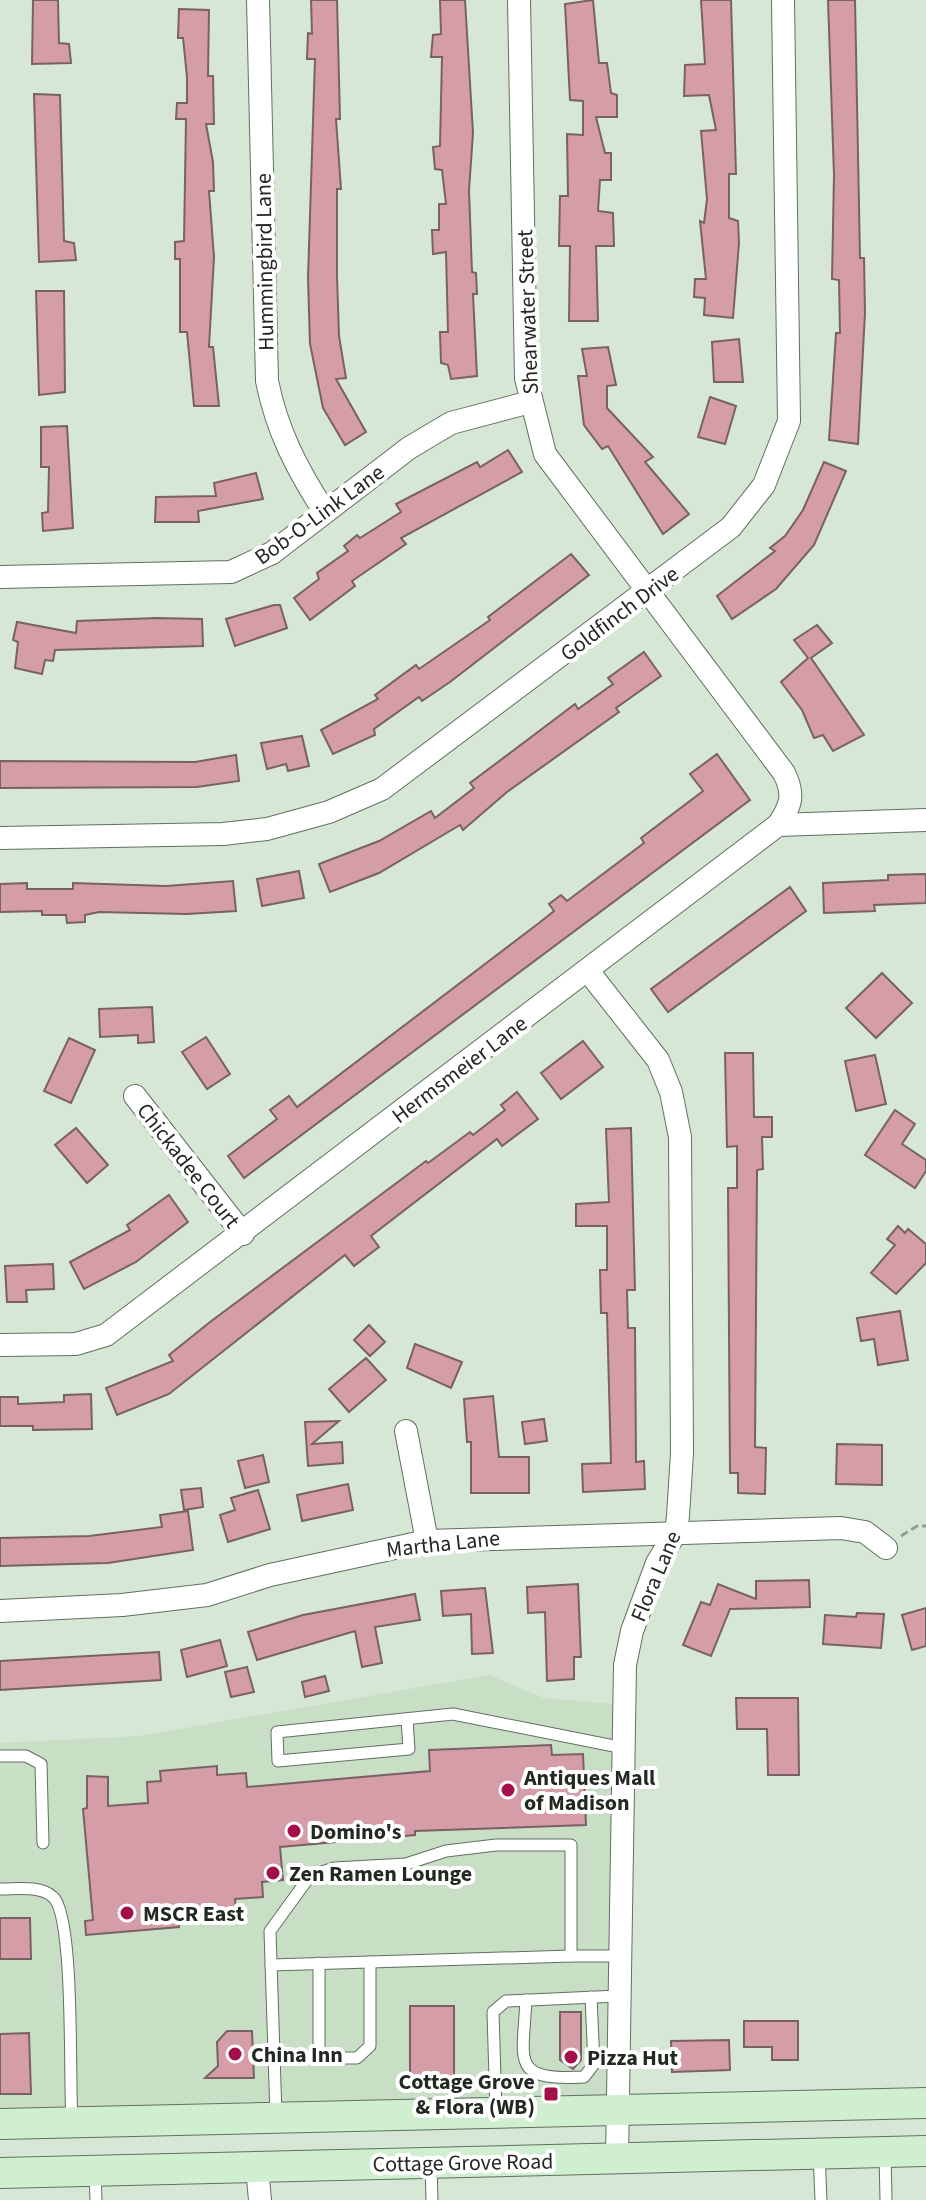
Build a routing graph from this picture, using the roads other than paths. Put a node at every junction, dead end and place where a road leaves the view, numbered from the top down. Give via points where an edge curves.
1 (258, 0) edge
2 (519, 0) edge
3 (783, 0) edge
4 (530, 402) junction
5 (324, 511) junction
6 (0, 577) edge
7 (646, 593) junction
8 (926, 820) edge
9 (778, 825) junction
10 (0, 838) edge
11 (588, 971) junction
12 (135, 1096) dead end
13 (243, 1234) junction
14 (0, 1345) edge
15 (406, 1431) dead end
16 (676, 1532) junction
17 (427, 1541) junction
18 (886, 1548) road end
19 (0, 1611) edge
20 (407, 1719) junction
21 (624, 1748) junction
22 (0, 1756) edge
23 (43, 1843) dead end
24 (0, 1889) edge
25 (571, 1956) junction
26 (620, 1956) junction
27 (370, 1962) junction
28 (319, 1963) junction
29 (271, 1965) junction
30 (618, 1996) junction
31 (591, 1997) junction
32 (526, 2000) junction
33 (926, 2103) edge
34 (618, 2110) junction
35 (496, 2112) junction
36 (276, 2117) junction
37 (72, 2122) junction
38 (0, 2124) edge
39 (926, 2151) edge
40 (885, 2152) junction
41 (819, 2153) junction
42 (617, 2159) junction
43 (431, 2163) junction
44 (257, 2167) junction
45 (0, 2173) edge
46 (95, 2185) edge
47 (260, 2200) edge
48 (432, 2200) edge
49 (821, 2200) edge
50 (886, 2200) edge

1 - 5 street, Hummingbird Lane via 267,381 274,417 295,467
2 - 4 street, Shearwater Street
3 - 7 street, Goldfinch Drive via 789,421 764,485 731,527
4 - 5 street, Bob-O-Link Lane via 451,423
4 - 7 street, Shearwater Street via 545,454
5 - 6 street, Bob-O-Link Lane via 260,561 231,572
7 - 9 street, Shearwater Street via 792,787 791,804
7 - 10 street, Goldfinch Drive via 394,781 329,812 278,827 223,834
8 - 9 street
9 - 11 street, Hermsmeier Lane
11 - 13 street, Hermsmeier Lane
11 - 16 street, Flora Lane via 652,1052 676,1108 682,1326
12 - 13 street, Chickadee Court
13 - 14 street, Hermsmeier Lane via 106,1335 76,1344
15 - 17 street
16 - 17 street, Martha Lane
16 - 18 street, Martha Lane via 841,1528 865,1532
16 - 21 street, Flora Lane via 657,1563 632,1631 625,1665
17 - 19 street, Martha Lane via 270,1575 207,1595
20 - 20 lane via 277,1732 278,1761 409,1749
20 - 21 lane via 453,1714
21 - 26 street, Flora Lane
22 - 23 lane via 26,1756 41,1764
24 - 37 lane via 34,1889 60,1906
25 - 26 lane
25 - 27 lane
25 - 29 lane via 571,1845 496,1845 310,1876 270,1931
26 - 30 street, Flora Lane
27 - 28 lane
27 - 28 lane via 370,2046 357,2058 319,2055
28 - 29 lane
29 - 36 lane
30 - 31 lane
30 - 34 street, Flora Lane
31 - 32 lane
31 - 32 lane via 594,2064 584,2077 561,2079 535,2076 527,2069
32 - 35 lane via 506,2001 493,2012
33 - 34 main road
34 - 35 main road
34 - 42 street, Flora Lane
35 - 36 main road
36 - 37 main road
37 - 38 main road
39 - 40 main road, Cottage Grove Road
40 - 41 main road, Cottage Grove Road
40 - 50 lane
41 - 42 main road, Cottage Grove Road
41 - 49 lane
42 - 43 main road, Cottage Grove Road
43 - 44 main road, Cottage Grove Road
43 - 48 lane
44 - 46 main road, Cottage Grove Road
44 - 47 street
45 - 46 main road, Cottage Grove Road

